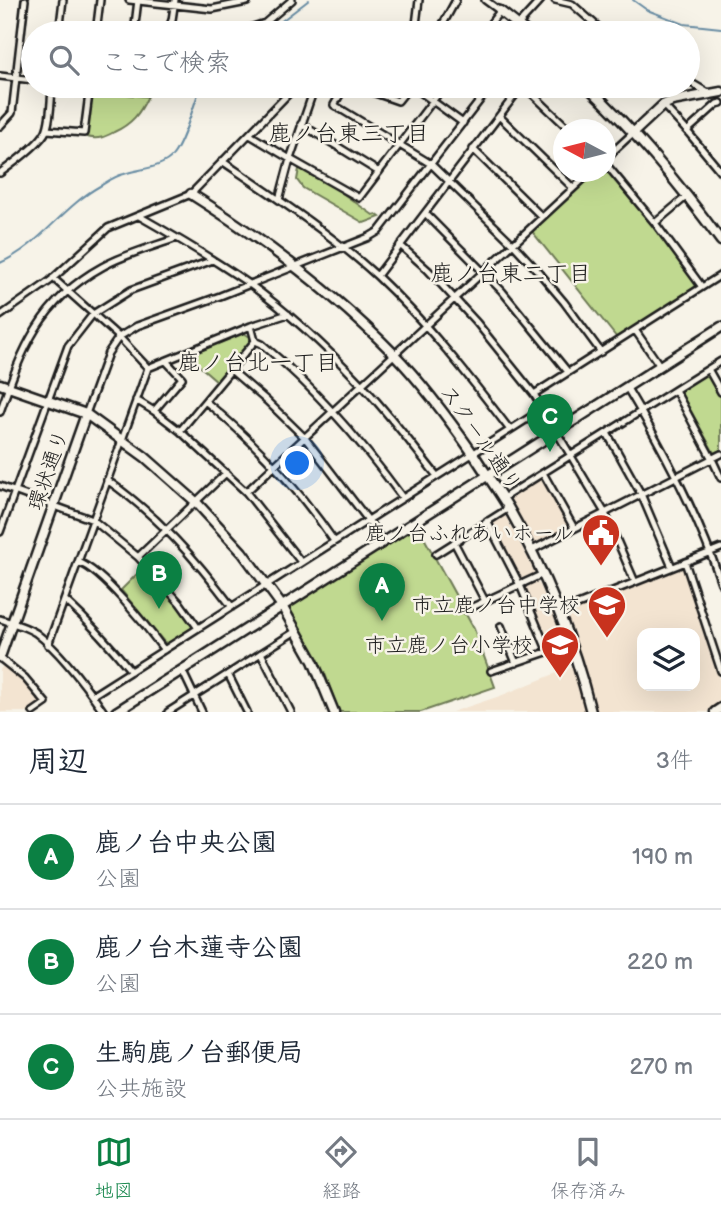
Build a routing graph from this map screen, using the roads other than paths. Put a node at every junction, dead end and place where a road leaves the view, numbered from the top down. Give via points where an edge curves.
1 (25, 0) edge
2 (62, 0) edge
3 (100, 0) edge
4 (129, 0) edge
5 (213, 0) edge
6 (247, 0) edge
7 (292, 0) edge
8 (419, 0) edge
9 (456, 0) edge
10 (485, 0) edge
11 (541, 0) edge
12 (555, 0) edge
13 (138, 1) edge
14 (175, 3) edge
15 (212, 9) junction
16 (500, 11) junction
17 (23, 21) edge
18 (60, 21) edge
19 (97, 21) edge
20 (136, 21) edge
21 (173, 21) edge
22 (267, 21) edge
23 (416, 21) edge
24 (445, 21) edge
25 (492, 21) edge
26 (513, 21) edge
27 (522, 21) edge
28 (591, 21) edge
29 (21, 35) edge
30 (0, 76) edge
31 (16, 78) junction
32 (21, 79) edge
33 (700, 88) edge
34 (721, 93) edge
35 (710, 94) junction
36 (700, 96) edge
37 (51, 98) edge
38 (88, 98) edge
39 (285, 98) edge
40 (311, 98) edge
41 (338, 98) edge
42 (430, 98) edge
43 (482, 98) edge
44 (513, 98) edge
45 (536, 98) edge
46 (599, 98) edge
47 (688, 98) edge
48 (433, 100) junction
49 (663, 105) junction
50 (720, 106) edge
51 (499, 116) junction
52 (558, 119) edge
53 (463, 122) junction
54 (301, 124) junction
55 (0, 125) edge
56 (47, 130) junction
57 (687, 131) junction
58 (632, 132) junction
59 (250, 135) junction
60 (400, 145) junction
61 (616, 148) edge
62 (474, 149) junction
63 (290, 159) junction
64 (222, 161) junction
65 (431, 164) junction
66 (379, 172) junction
67 (721, 172) edge
68 (0, 173) edge
69 (616, 176) edge
70 (449, 181) junction
71 (580, 182) edge
72 (573, 188) junction
73 (191, 194) junction
74 (687, 196) junction
75 (279, 200) junction
76 (425, 213) junction
77 (139, 216) junction
78 (542, 217) junction
79 (655, 223) junction
80 (718, 230) edge
81 (177, 238) junction
82 (721, 241) edge
83 (513, 244) junction
84 (400, 245) junction
85 (343, 248) junction
86 (213, 260) junction
87 (295, 266) junction
88 (484, 271) junction
89 (721, 275) edge
90 (377, 276) junction
91 (53, 278) junction
92 (249, 285) junction
93 (702, 287) junction
94 (67, 290) junction
95 (455, 298) junction
96 (93, 314) junction
97 (288, 314) junction
98 (0, 316) edge
99 (426, 325) junction
100 (251, 327) junction
101 (721, 327) edge
102 (635, 330) junction
103 (119, 337) junction
104 (255, 341) junction
105 (601, 352) junction
106 (394, 355) junction
107 (166, 361) junction
108 (721, 361) edge
109 (660, 366) junction
110 (148, 368) junction
111 (708, 369) junction
112 (231, 370) junction
113 (568, 372) junction
114 (362, 384) junction
115 (4, 386) edge
116 (627, 387) junction
117 (675, 390) junction
118 (721, 392) edge
119 (534, 394) junction
120 (136, 400) junction
121 (205, 401) junction
122 (48, 402) junction
123 (543, 409) junction
124 (154, 411) junction
125 (333, 411) junction
126 (641, 411) junction
127 (0, 412) edge
128 (86, 414) junction
129 (510, 430) junction
130 (180, 431) junction
131 (556, 432) junction
132 (607, 433) junction
133 (305, 438) junction
134 (121, 440) junction
135 (473, 453) junction
136 (721, 454) edge
137 (572, 455) junction
138 (712, 459) junction
139 (275, 466) junction
140 (226, 473) junction
141 (543, 473) junction
142 (437, 476) junction
143 (488, 476) junction
144 (677, 477) junction
145 (721, 478) edge
146 (107, 481) junction
147 (0, 486) edge
148 (15, 491) junction
149 (246, 492) junction
150 (641, 495) junction
151 (402, 497) junction
152 (503, 498) junction
153 (196, 502) junction
154 (53, 505) junction
155 (509, 508) junction
156 (605, 513) junction
157 (93, 520) junction
158 (368, 520) junction
159 (487, 521) junction
160 (575, 528) junction
161 (167, 530) junction
162 (0, 532) edge
163 (334, 541) junction
164 (383, 542) junction
165 (454, 542) junction
166 (721, 548) edge
167 (532, 550) junction
168 (710, 552) junction
169 (436, 554) dead end
170 (138, 557) junction
171 (78, 562) junction
172 (301, 562) junction
173 (685, 562) junction
174 (672, 567) junction
175 (543, 575) junction
176 (635, 582) junction
177 (721, 583) edge
178 (267, 584) junction
179 (520, 585) junction
180 (65, 600) junction
181 (485, 601) junction
182 (282, 606) junction
183 (232, 607) junction
184 (466, 611) dead end
185 (560, 612) junction
186 (0, 619) edge
187 (13, 623) junction
188 (501, 626) dead end
189 (198, 628) junction
190 (296, 631) junction
191 (570, 644) junction
192 (48, 645) junction
193 (164, 650) junction
194 (548, 652) junction
195 (261, 653) junction
196 (0, 657) edge
197 (516, 663) junction
198 (182, 670) junction
199 (131, 671) junction
200 (491, 671) dead end
201 (721, 671) edge
202 (228, 674) junction
203 (93, 695) junction
204 (194, 695) junction
205 (721, 708) edge
206 (33, 712) edge
207 (104, 712) edge
208 (116, 712) edge
209 (168, 712) edge
210 (202, 712) edge
211 (247, 712) edge
212 (290, 712) edge
213 (334, 712) edge
214 (591, 712) edge
215 (715, 712) edge

1 - 17 street
2 - 18 street
3 - 19 street
4 - 13 street
5 - 15 street
6 - 15 street
7 - 22 street
8 - 23 street
9 - 24 street
10 - 16 street
11 - 27 street
12 - 28 street via 572,4
13 - 14 street
13 - 20 street
14 - 15 street
14 - 21 street
16 - 25 street
16 - 26 street
29 - 31 street
30 - 31 street
31 - 32 street
31 - 55 street via 12,113
33 - 35 street
34 - 35 street
35 - 36 street
37 - 56 street
38 - 56 street via 84,133
39 - 59 street
40 - 54 street
41 - 60 street via 334,105
42 - 48 street
43 - 53 street
44 - 51 street
45 - 52 street
46 - 58 street
47 - 49 street
48 - 53 street
48 - 60 street
49 - 57 street
49 - 58 street
50 - 57 street
51 - 62 street
51 - 72 street
53 - 65 street
54 - 63 street
54 - 66 street
56 - 68 street
57 - 67 street
58 - 61 street
58 - 74 street
59 - 63 street
59 - 64 street
60 - 65 street
60 - 66 street
62 - 70 street
62 - 78 street
63 - 66 street via 359,198
63 - 75 street
64 - 73 street
64 - 75 street
65 - 70 street
65 - 85 street via 379,231
69 - 79 street
70 - 76 street
70 - 83 street
71 - 72 street
72 - 78 street
73 - 77 street
73 - 87 street, スクール通り
74 - 79 street
74 - 80 street
75 - 85 street
76 - 84 street
76 - 88 street
77 - 81 street
77 - 91 street via 108,228
78 - 83 street
79 - 93 street
80 - 82 street
81 - 86 street
81 - 94 street via 103,266
83 - 88 street
83 - 105 street
84 - 90 street
84 - 95 street
85 - 87 street
85 - 90 street
86 - 92 street
86 - 96 street via 131,290
87 - 92 street
87 - 106 street, スクール通り
88 - 95 street
88 - 113 street
89 - 93 street
90 - 99 street
91 - 94 street
91 - 98 street
92 - 97 street
92 - 103 street via 137,326
93 - 102 street
94 - 96 street
94 - 115 street via 26,343
95 - 99 street
95 - 119 street
96 - 103 street
96 - 122 street via 68,346
97 - 100 street
97 - 114 street
99 - 106 street
99 - 129 street
100 - 104 street
100 - 107 street
101 - 109 street
102 - 105 street
102 - 109 street
103 - 110 street
103 - 128 street via 108,353
104 - 112 street
104 - 125 street
105 - 113 street
106 - 114 street
106 - 135 street, スクール通り
107 - 110 street
107 - 124 street via 182,378
108 - 111 street
109 - 116 street
110 - 120 street
111 - 117 street
111 - 118 street
112 - 121 street
112 - 133 street
113 - 119 street
114 - 125 street
114 - 142 street
115 - 122 street
115 - 127 street
116 - 126 street
116 - 131 street
117 - 126 street
117 - 138 street
119 - 123 street
120 - 124 street
120 - 134 street
121 - 130 street
121 - 139 street
122 - 128 street
122 - 148 street
123 - 129 street
123 - 131 street
124 - 130 street
125 - 133 street
125 - 151 street
126 - 132 street
126 - 144 street
128 - 134 street
128 - 154 street, 環状通り
129 - 135 street
130 - 140 street
131 - 137 street
131 - 143 street
132 - 137 street
132 - 150 street
133 - 139 street
133 - 158 street
134 - 146 street
134 - 153 street
135 - 142 street
135 - 143 street, スクール通り
136 - 138 street
137 - 141 street
137 - 156 street
138 - 144 street
138 - 145 street
139 - 149 street
139 - 163 street
140 - 149 street
140 - 153 street
141 - 152 street
141 - 160 street
142 - 151 street
143 - 152 street, スクール通り
143 - 164 street
144 - 150 street
144 - 168 street
146 - 157 street
146 - 161 street
147 - 148 street
148 - 154 street
148 - 162 street
149 - 172 street
150 - 156 street
150 - 174 street
151 - 158 street
152 - 155 street, スクール通り
153 - 161 street
153 - 178 street
154 - 157 street
154 - 187 street, 環状通り
155 - 159 street
155 - 167 street, スクール通り
156 - 160 street
156 - 176 street
157 - 170 street
157 - 171 street
158 - 163 street
158 - 164 street
159 - 165 street
159 - 179 street
160 - 167 street
161 - 170 street
161 - 183 street
163 - 172 street
164 - 182 street
165 - 169 street
165 - 181 street
166 - 168 street
167 - 175 street, スクール通り
168 - 173 street
168 - 177 street
170 - 189 street
171 - 180 street
171 - 193 street via 115,592
172 - 178 street
173 - 174 street
173 - 201 street
174 - 176 street
175 - 179 street
175 - 185 street, スクール通り
176 - 185 street
178 - 182 street
178 - 183 street
179 - 181 street
179 - 194 street
180 - 192 street
180 - 199 street
181 - 184 street
182 - 190 street
182 - 198 street
183 - 189 street
185 - 191 street, スクール通り
186 - 187 street
187 - 192 street via 34,632
187 - 196 street, 環状通り
188 - 197 street
189 - 193 street
190 - 195 street
190 - 213 street
191 - 194 street
191 - 214 street, スクール通り
192 - 203 street
193 - 199 street
194 - 197 street
195 - 202 street
195 - 212 street
196 - 206 street via 46,703
197 - 200 street
198 - 204 street
198 - 208 street
199 - 203 street
202 - 204 street
202 - 211 street
203 - 207 street
204 - 209 street
204 - 210 street
205 - 215 street

